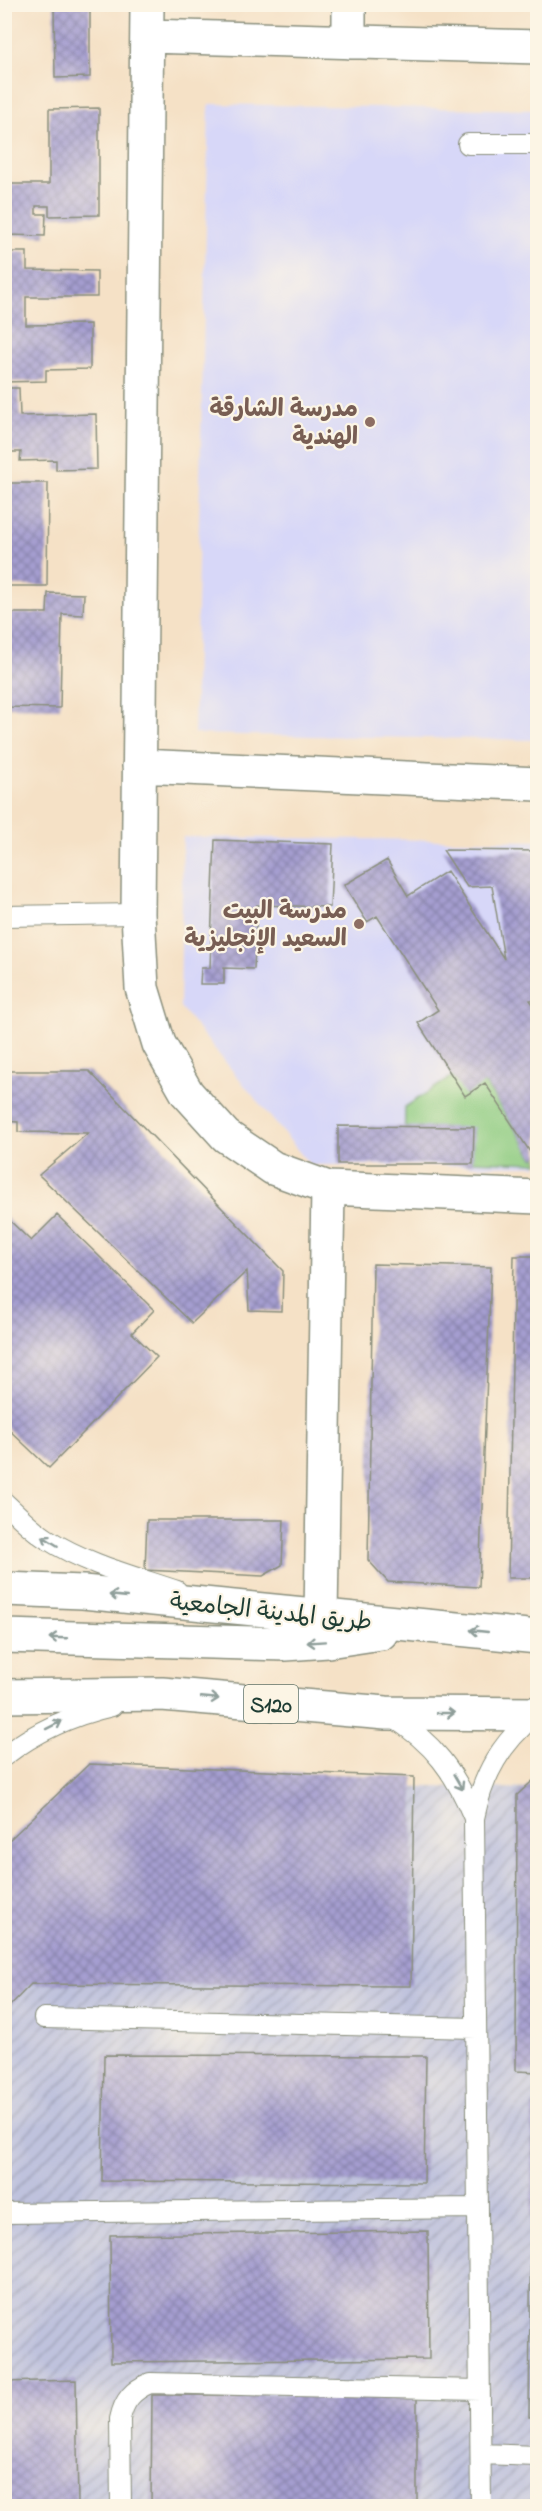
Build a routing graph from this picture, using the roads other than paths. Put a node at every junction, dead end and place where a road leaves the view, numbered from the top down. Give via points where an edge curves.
1 (349, 4) edge
2 (147, 20) edge
3 (349, 42) junction
4 (537, 47) edge
5 (468, 144) dead end
6 (537, 144) edge
7 (139, 766) junction
8 (537, 784) edge
9 (138, 914) junction
10 (4, 916) edge
11 (328, 1188) junction
12 (537, 1197) edge
13 (4, 1502) edge
14 (4, 1576) edge
15 (4, 1589) edge
16 (83, 1592) junction
17 (222, 1606) junction
18 (321, 1616) junction
19 (414, 1625) junction
20 (4, 1636) edge
21 (537, 1637) edge
22 (162, 1694) junction
23 (4, 1696) edge
24 (386, 1713) junction
25 (537, 1714) edge
26 (4, 1756) edge
27 (474, 1818) junction
28 (44, 2018) dead end
29 (476, 2028) junction
30 (478, 2208) junction
31 (4, 2213) edge
32 (480, 2390) junction
33 (481, 2454) junction
34 (537, 2456) edge
35 (120, 2506) edge
36 (481, 2506) edge

1 - 3 street
2 - 3 street
2 - 7 street
3 - 4 street
5 - 6 lane
7 - 8 street
7 - 9 street
9 - 10 lane
9 - 11 street via 142,988 159,1044 187,1093 226,1136 264,1162
11 - 12 street
11 - 18 street
17 -> 13 lane via 87,1560 26,1523
14 - 16 street
15 - 16 street, طريق المدينة الجامعية
17 -> 16 street, طريق المدينة الجامعية
17 - 18 street, طريق المدينة الجامعية
18 - 19 street, طريق المدينة الجامعية
19 -> 20 street via 372,1635 285,1644
21 -> 19 street, طريق المدينة الجامعية
22 - 23 street, S120
22 -> 24 street, S120
26 -> 22 lane via 78,1714
24 -> 25 street, S120
24 -> 27 lane via 410,1728 449,1768
25 - 27 lane via 517,1730 488,1770
27 - 29 lane
28 - 29 lane
29 - 30 lane
30 - 31 lane
30 - 32 lane
32 - 33 lane
32 - 35 lane via 150,2383 132,2392 122,2409
33 - 34 lane
33 - 36 lane

